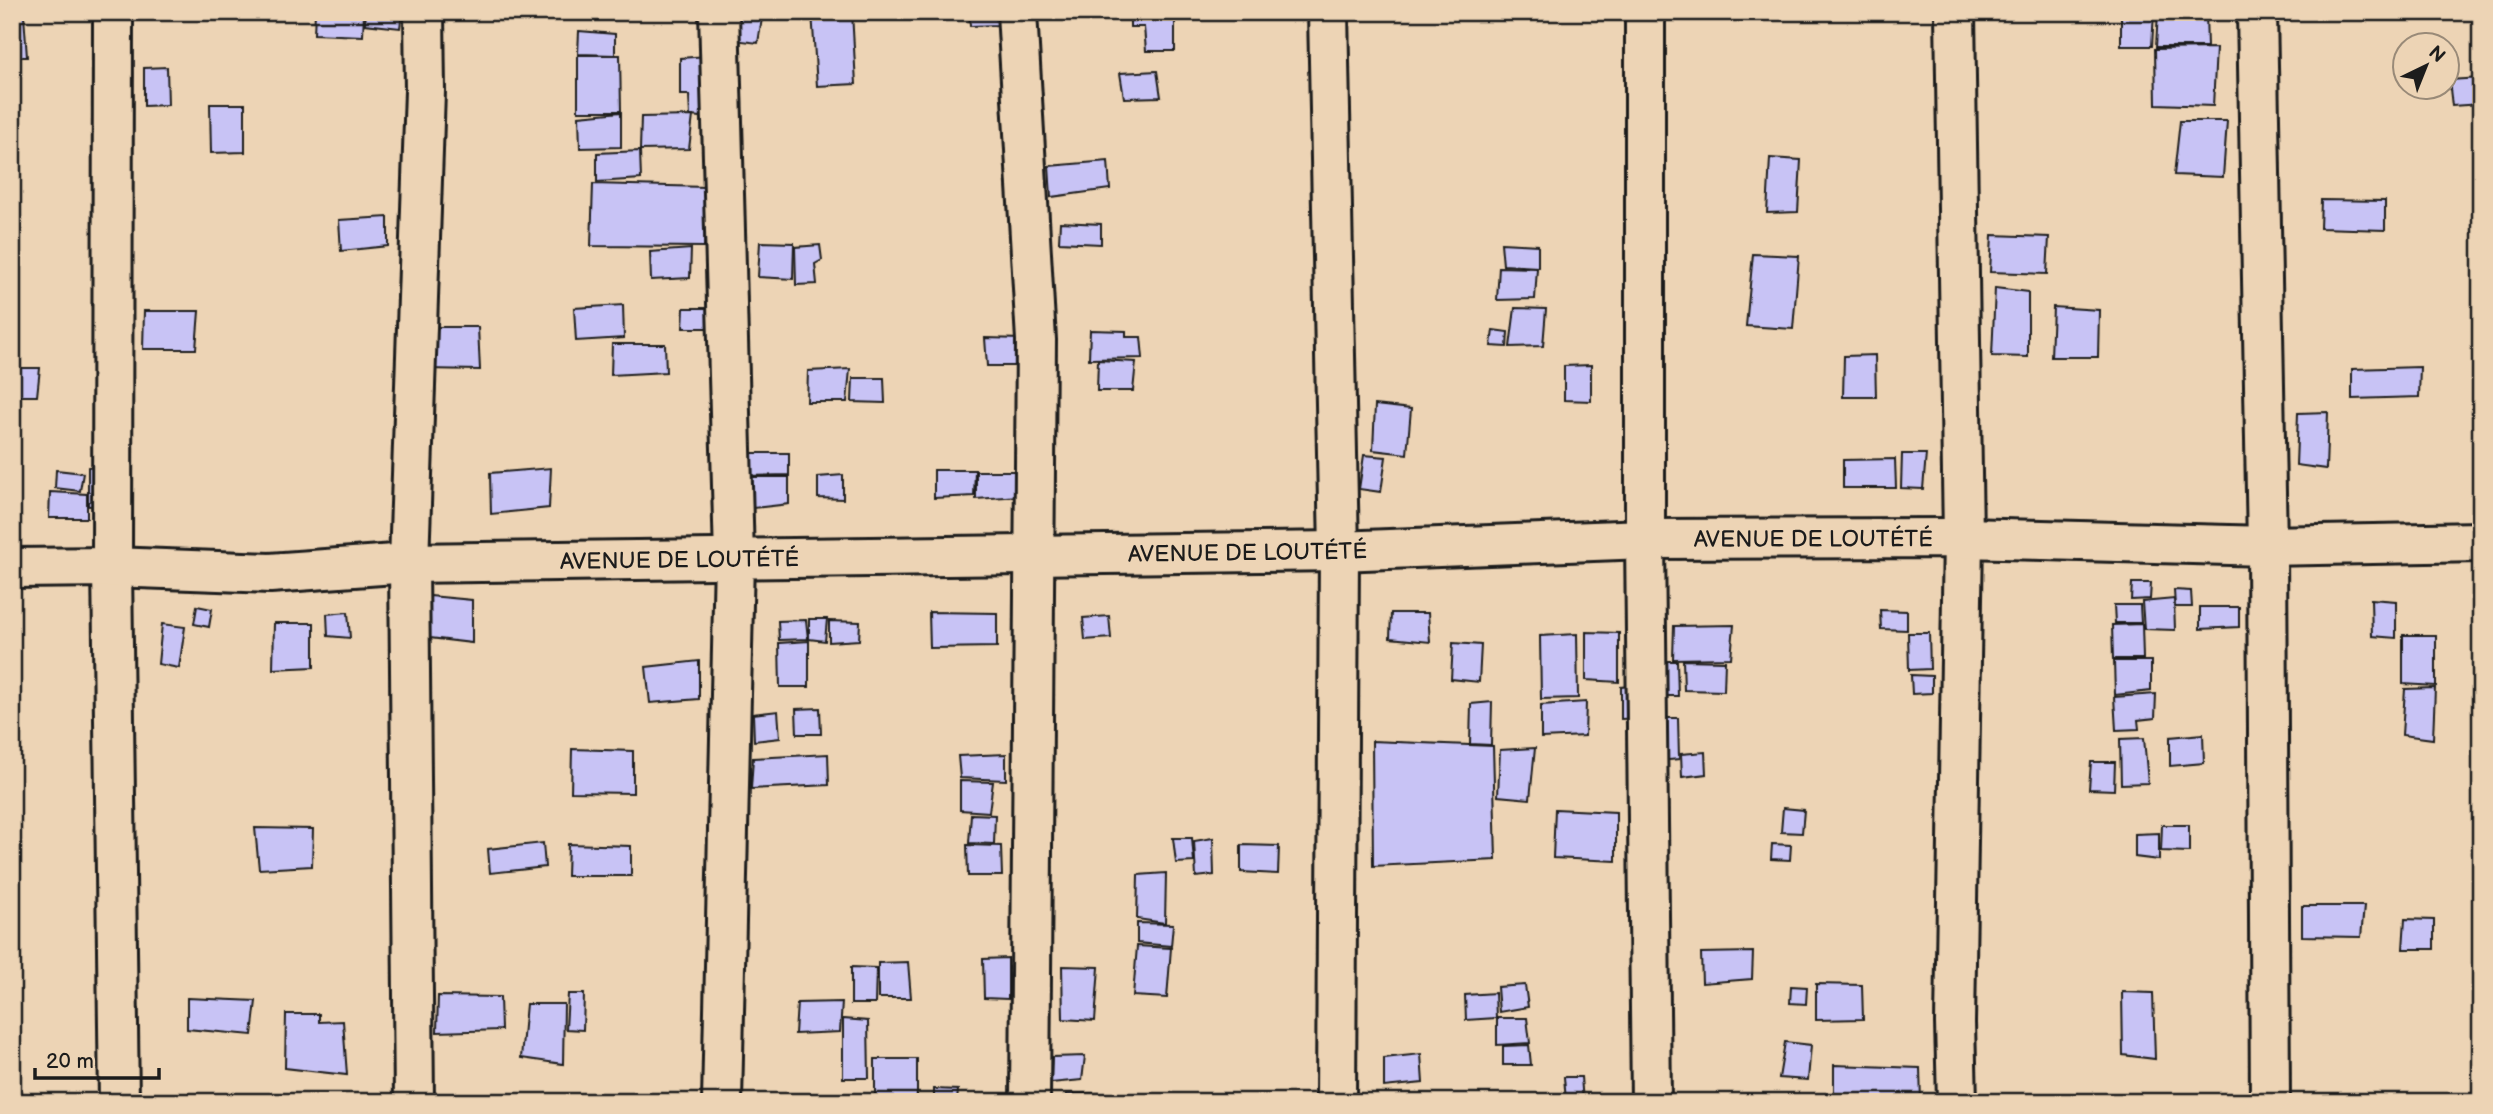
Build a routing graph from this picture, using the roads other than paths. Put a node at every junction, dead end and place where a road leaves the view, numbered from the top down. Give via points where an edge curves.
1 (113, 12) edge
2 (424, 12) edge
3 (719, 12) edge
4 (1017, 12) edge
5 (1328, 12) edge
6 (1646, 12) edge
7 (1955, 12) edge
8 (2257, 12) edge
9 (1963, 538) junction
10 (1646, 539) junction
11 (2481, 542) edge
12 (2267, 546) junction
13 (1339, 551) junction
14 (1032, 555) junction
15 (734, 558) junction
16 (410, 563) junction
17 (112, 566) junction
18 (12, 568) edge
19 (119, 1102) edge
20 (414, 1102) edge
21 (722, 1102) edge
22 (1030, 1102) edge
23 (1336, 1102) edge
24 (1651, 1102) edge
25 (1957, 1102) edge
26 (2270, 1102) edge

1 - 17 street
2 - 16 street
3 - 15 street
4 - 14 street via 1036,340
5 - 13 street
6 - 10 street
7 - 9 street
8 - 12 street
9 - 10 street, AVENUE DE LOUTÉTÉ
9 - 12 street, AVENUE DE LOUTÉTÉ
9 - 25 street
10 - 13 street, AVENUE DE LOUTÉTÉ
10 - 24 street
11 - 12 street, AVENUE DE LOUTÉTÉ
12 - 26 street
13 - 14 street, AVENUE DE LOUTÉTÉ
13 - 23 street
14 - 15 street, AVENUE DE LOUTÉTÉ
14 - 22 street
15 - 16 street, AVENUE DE LOUTÉTÉ
15 - 21 street
16 - 17 street, AVENUE DE LOUTÉTÉ via 270,573
16 - 20 street
17 - 18 street, AVENUE DE LOUTÉTÉ
17 - 19 street

